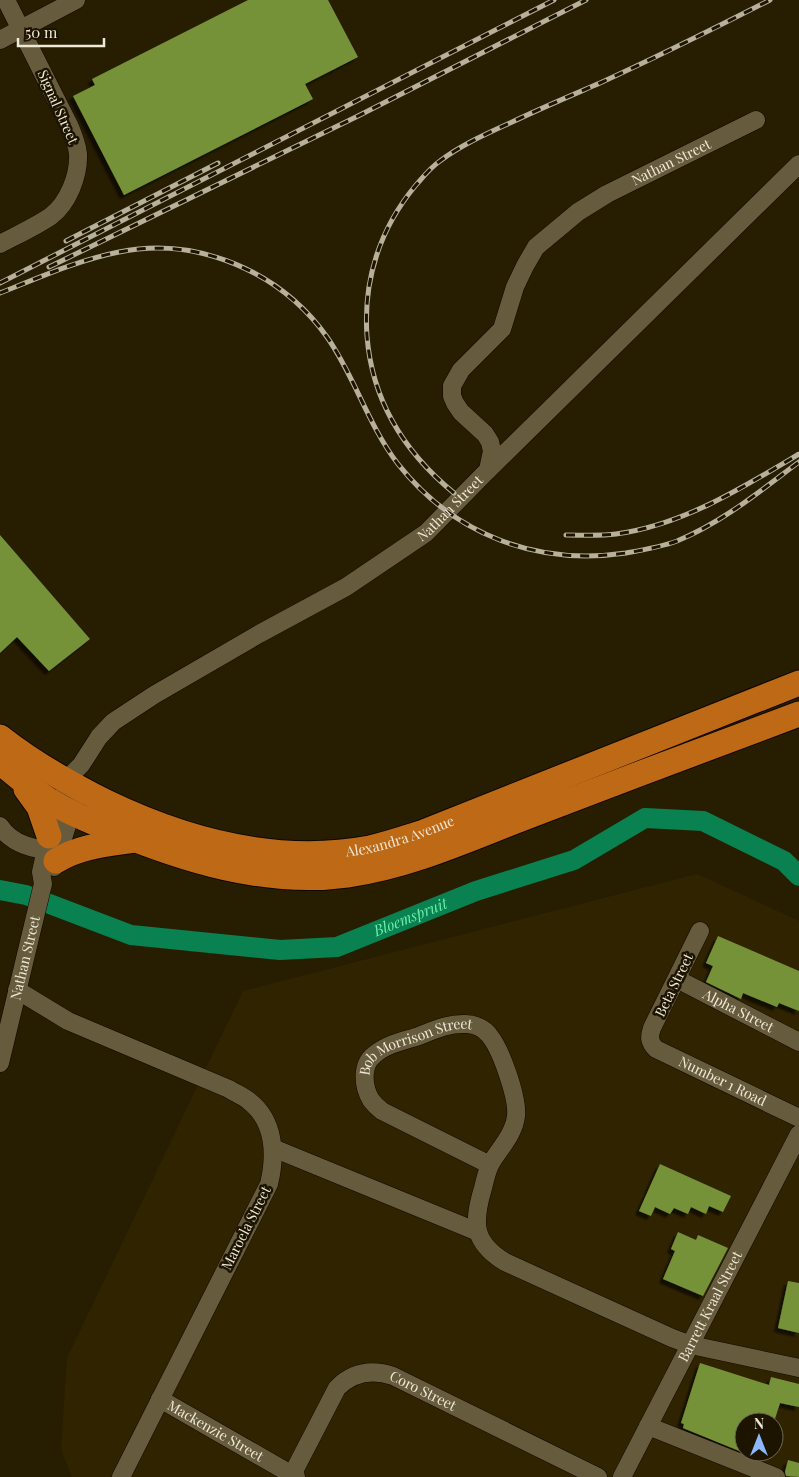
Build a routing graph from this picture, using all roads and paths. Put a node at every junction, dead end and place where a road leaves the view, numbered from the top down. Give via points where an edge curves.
1 (6, 0) edge
2 (76, 0) edge
3 (21, 29) junction
4 (0, 40) edge
5 (756, 120) dead end
6 (799, 164) edge
7 (0, 244) edge
8 (488, 470) junction
9 (799, 683) edge
10 (799, 714) edge
11 (0, 736) edge
12 (7, 768) edge
13 (76, 779) junction
14 (65, 810) junction
15 (0, 826) edge
16 (136, 840) junction
17 (52, 850) junction
18 (700, 931) dead end
19 (677, 979) junction
20 (17, 990) junction
21 (650, 1040) joint
22 (799, 1042) edge
23 (0, 1063) edge
24 (799, 1118) edge
25 (799, 1134) edge
26 (273, 1148) junction
27 (490, 1165) junction
28 (478, 1232) junction
29 (691, 1345) junction
30 (799, 1368) edge
31 (160, 1399) junction
32 (648, 1426) junction
33 (294, 1476) edge
34 (121, 1477) edge
35 (598, 1477) edge
36 (622, 1477) edge
37 (776, 1477) edge

1 - 3 street, Signal Street
2 - 3 street
3 - 4 street
3 - 7 street, Signal Street via 69,125 78,155 71,188 63,203 52,215
5 - 8 street, Nathan Street via 607,194 578,212 536,247 515,288 502,329 461,370 452,386 452,396 461,412 490,442 492,451
6 - 8 street
8 - 13 street, Nathan Street via 426,533 346,587 259,634 125,714 99,737
9 - 13 highway, Alexandra Avenue via 421,833 372,848 282,853 222,844 165,828 123,810
10 - 16 highway, Alexandra Avenue via 439,851 375,870 319,877 267,874 217,866
11 - 13 highway, Alexandra Avenue via 31,760
12 - 14 highway, Alexandra Avenue
12 - 17 highway via 39,808
13 - 14 street, Nathan Street
14 - 16 highway, Alexandra Avenue
14 - 17 street, Nathan Street
15 - 17 street via 13,840
16 - 17 highway via 65,855
17 - 20 street, Nathan Street via 51,874 42,888
18 - 19 street, Beta Street
19 - 21 street, Beta Street via 652,1028
19 - 22 street, Alpha Street
20 - 23 street, Nathan Street
20 - 26 street, Maroela Street via 68,1021 229,1089 250,1102 262,1115 271,1132
21 - 24 street, Number 1 Road via 656,1049
25 - 29 street, Barrett Kraal Street
26 - 28 street
26 - 31 street, Maroela Street via 269,1184
27 - 27 street, Bob Morrison Street via 512,1131 516,1103 489,1034 468,1023 450,1025 385,1048 372,1056 364,1078 372,1101 382,1111
27 - 28 street, Bob Morrison Street via 476,1217
28 - 29 street via 492,1254 505,1262
29 - 30 street
29 - 32 street, Barrett Kraal Street
31 - 33 street, Mackenzie Street
31 - 34 street, Maroela Street
32 - 36 street, Barrett Kraal Street
32 - 37 street
33 - 35 street, Coro Street via 337,1388 356,1374 382,1372

